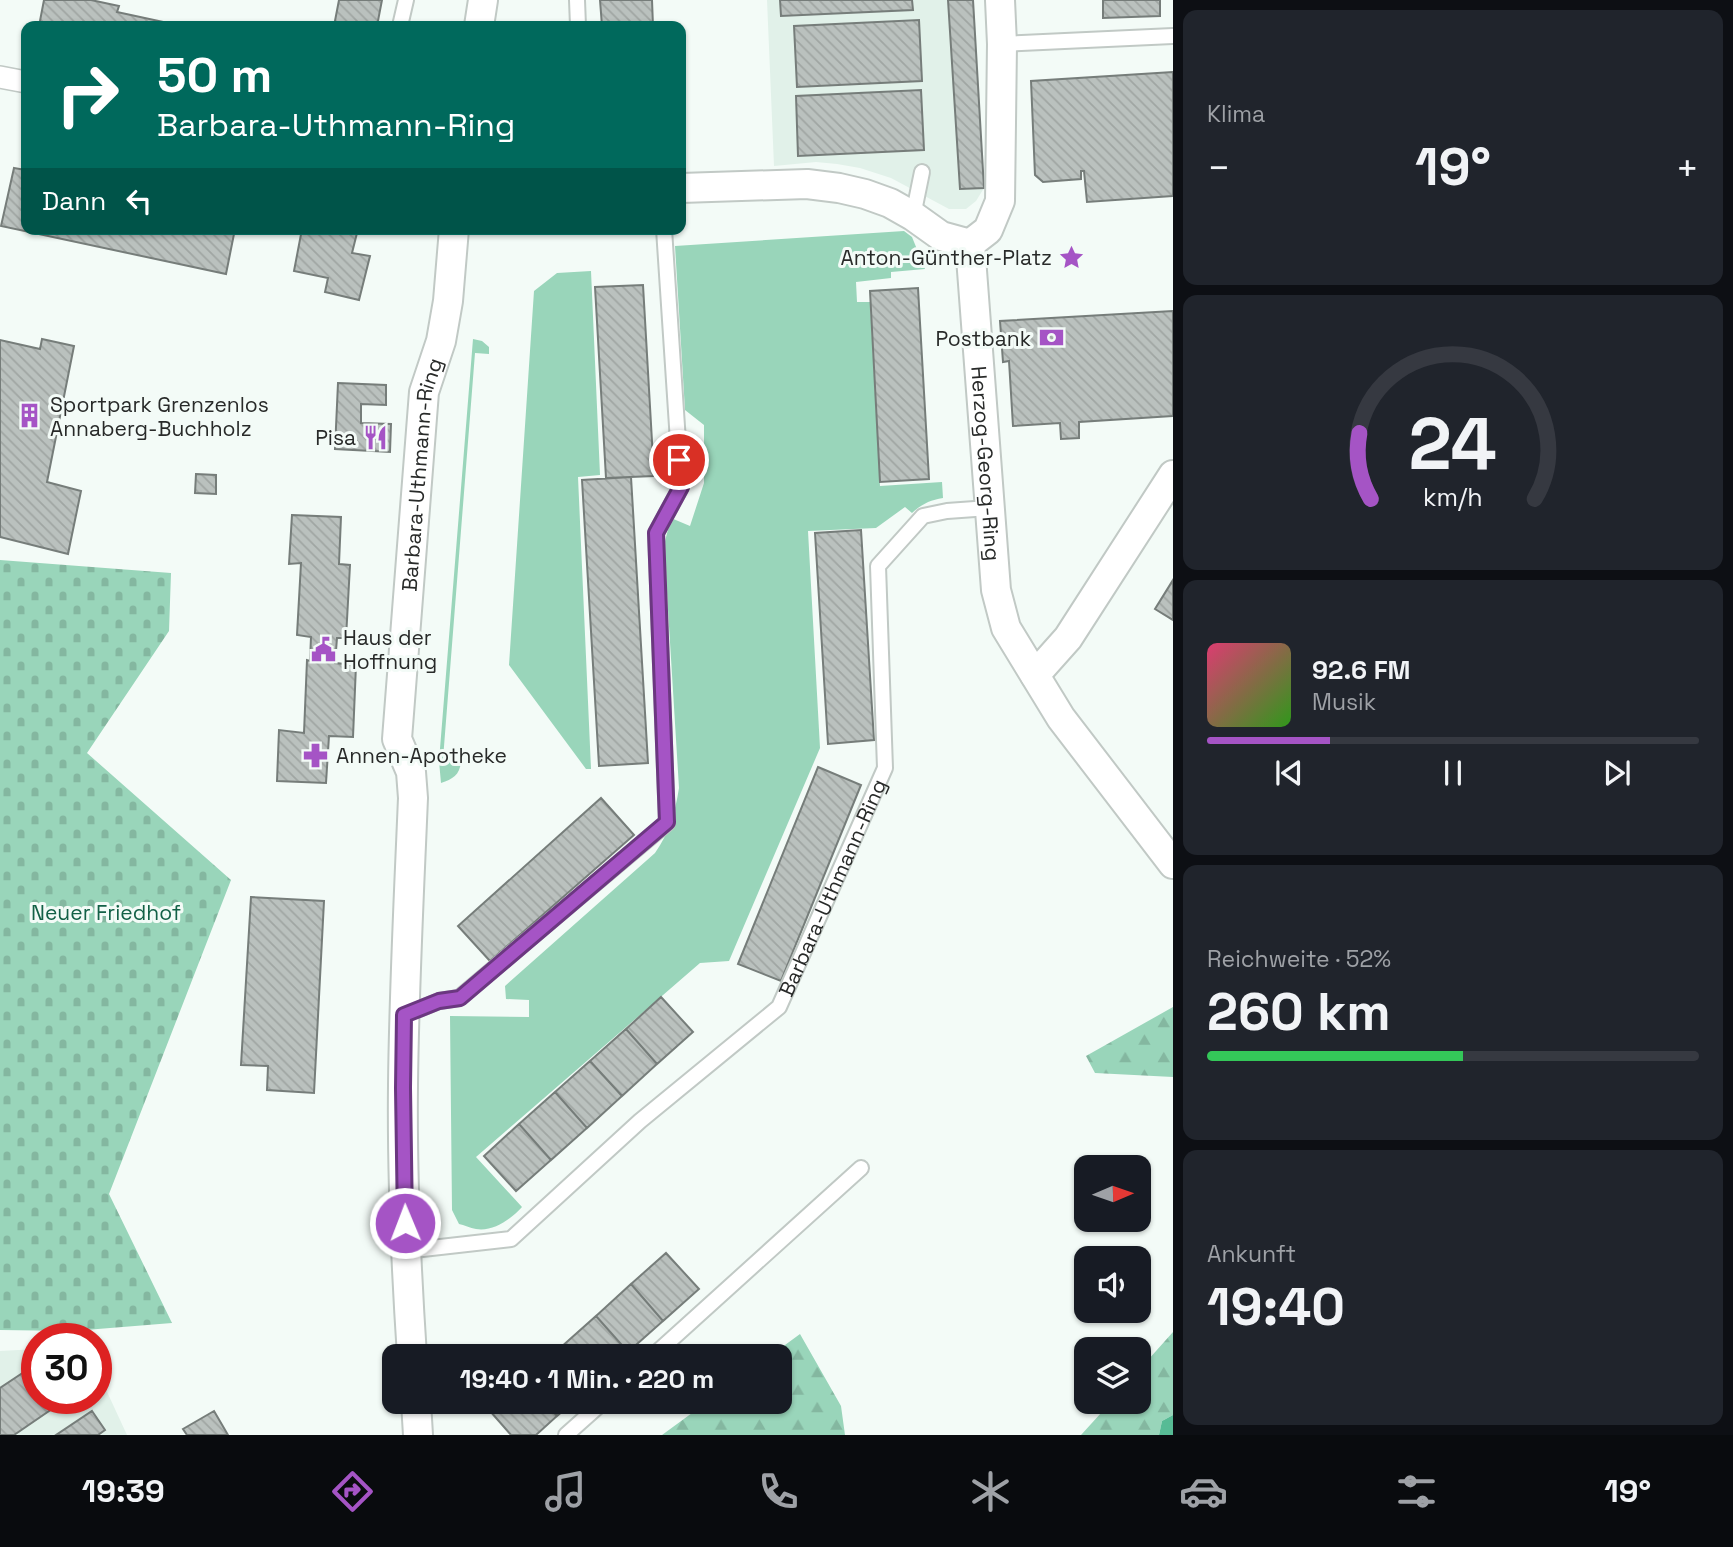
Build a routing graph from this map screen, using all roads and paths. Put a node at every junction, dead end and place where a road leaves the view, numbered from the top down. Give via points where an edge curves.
1 (406, 0) edge
2 (483, 0) edge
3 (577, 0) edge
4 (1000, 0) edge
5 (401, 21) edge
6 (480, 21) edge
7 (578, 21) edge
8 (1173, 36) edge
9 (1002, 44) junction
10 (0, 77) edge
11 (21, 81) edge
12 (922, 172) dead end
13 (686, 188) edge
14 (914, 216) junction
15 (454, 235) edge
16 (664, 235) edge
17 (970, 244) junction
18 (1173, 475) edge
19 (989, 508) junction
20 (1035, 675) junction
21 (1173, 864) edge
22 (404, 1015) junction
23 (861, 1168) dead end
24 (405, 1251) junction
25 (411, 1344) edge
26 (666, 1344) edge
27 (417, 1414) edge
28 (590, 1414) edge
29 (418, 1435) edge
30 (566, 1435) edge

1 - 5 lane
2 - 6 street
3 - 7 lane
4 - 9 street
8 - 9 lane
9 - 17 street via 1000,201 988,230
10 - 11 street
12 - 14 lane
13 - 14 street via 807,184 865,194
14 - 17 street via 942,236
15 - 22 street, Barbara-Uthmann-Ring via 441,341 424,392 397,739 411,772 413,798
16 - 22 lane via 681,487 656,533 667,822 460,998
17 - 19 street, Herzog-Georg-Ring
18 - 20 street via 1068,638
19 - 20 street, Herzog-Georg-Ring via 996,590 1006,628
19 - 24 lane, Barbara-Uthmann-Ring via 923,516 878,566 885,768 779,1007 640,1121 511,1239
20 - 21 street, Herzog-Georg-Ring via 1061,718
22 - 24 street, Barbara-Uthmann-Ring
23 - 26 lane
24 - 25 street, Barbara-Uthmann-Ring
27 - 29 street
28 - 30 lane

